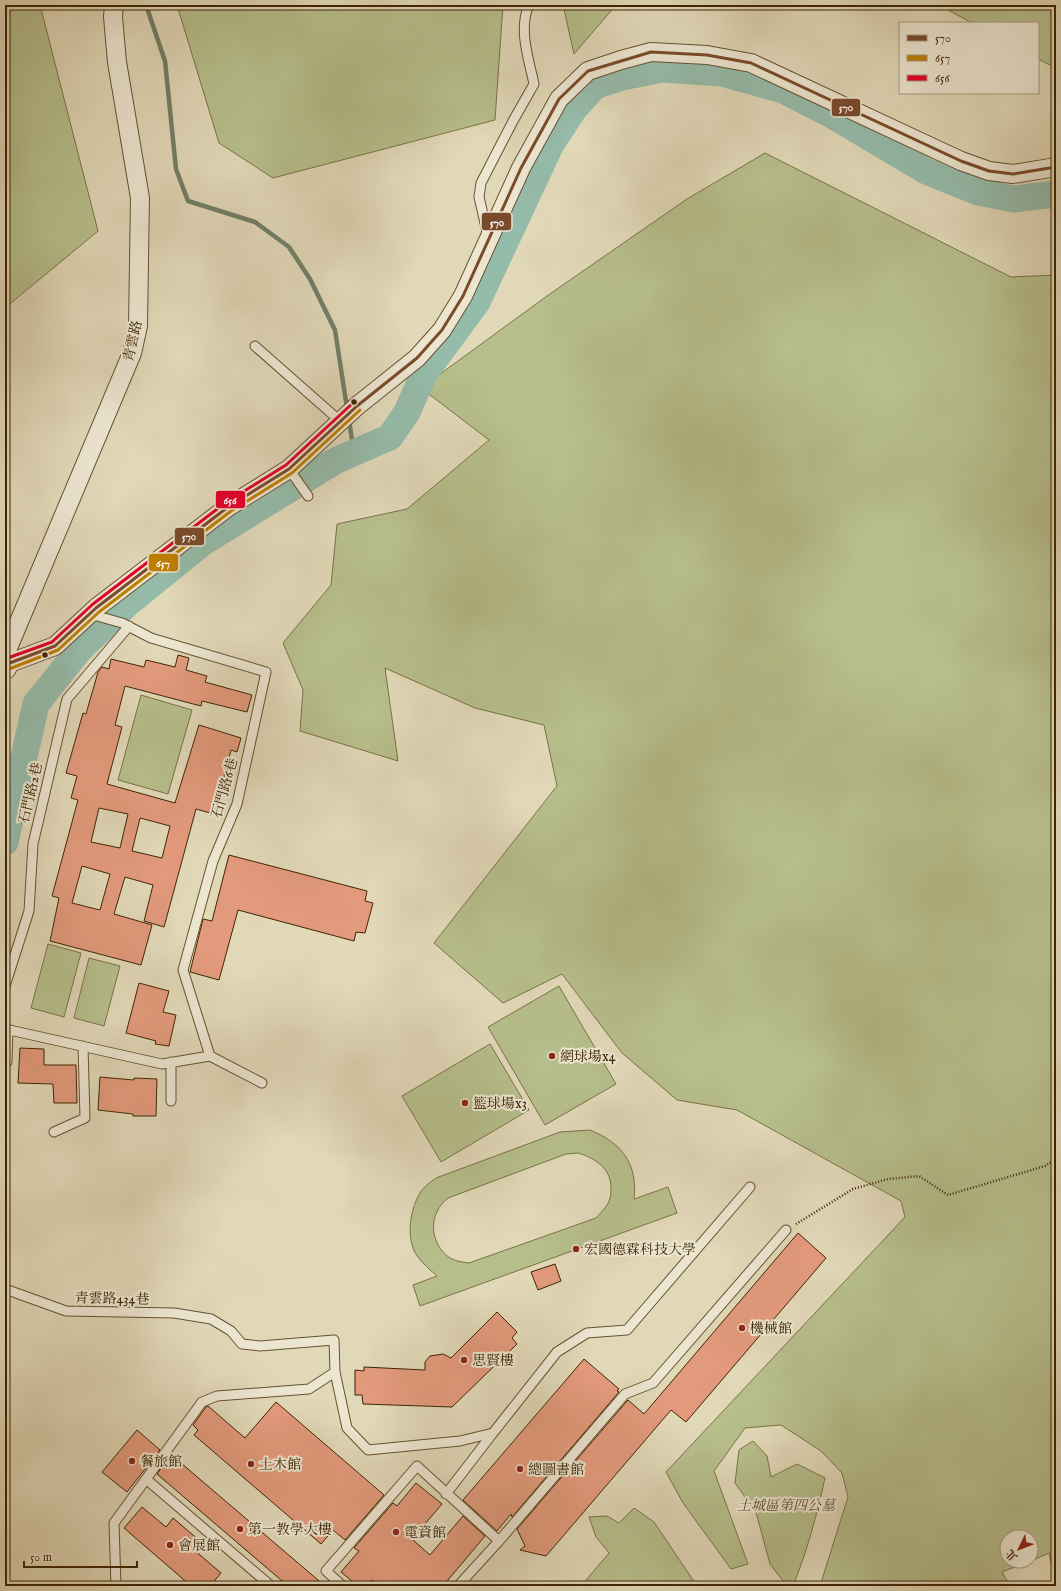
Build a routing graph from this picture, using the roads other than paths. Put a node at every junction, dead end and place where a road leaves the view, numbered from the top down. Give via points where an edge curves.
1 (114, 5) edge
2 (529, 5) edge
3 (1056, 168) edge
4 (489, 239) junction
5 (255, 346) dead end
6 (340, 421) junction
7 (289, 469) junction
8 (308, 496) dead end
9 (90, 614) junction
10 (125, 624) junction
11 (5, 661) edge
12 (5, 986) edge
13 (7, 1029) edge
14 (83, 1046) junction
15 (210, 1056) junction
16 (7, 1062) dead end
17 (171, 1062) junction
18 (262, 1083) dead end
19 (171, 1101) dead end
20 (54, 1132) dead end
21 (750, 1187) dead end
22 (786, 1230) road end
23 (5, 1290) edge
24 (335, 1372) junction
25 (493, 1433) junction
26 (146, 1479) junction
27 (446, 1494) junction
28 (499, 1541) junction
29 (339, 1585) edge
30 (116, 1586) edge
31 (271, 1586) edge
32 (458, 1586) edge

1 - 11 street, 青雲路 via 117,62 140,198 138,326 132,353
2 - 4 lane via 524,15 526,46 534,84 481,183 479,197
3 - 4 street via 1012,174 989,171 961,161 751,63 707,55 651,52 588,71 559,99 521,168
4 - 6 street via 464,296 442,330 417,358
5 - 6 lane
6 - 7 street
7 - 8 lane
7 - 9 street via 228,507
9 - 10 lane
9 - 11 street via 55,646
10 - 12 lane, 石門路2巷 via 67,699 33,844 29,911
10 - 15 lane, 石門路6巷 via 151,638 266,672 237,804 213,861 183,970
13 - 14 lane
13 - 16 lane
14 - 17 lane via 162,1064
14 - 20 lane via 85,1118
15 - 17 lane
15 - 18 lane
17 - 19 lane
21 - 25 lane via 627,1330 587,1333 557,1352
22 - 28 lane via 653,1383 625,1394
23 - 24 lane, 青雲路434巷 via 66,1311 174,1313 210,1319 231,1331 242,1344 260,1346 334,1340
24 - 25 lane via 346,1428 368,1450 460,1441
24 - 26 lane via 309,1390 217,1396 202,1402
25 - 27 lane
26 - 30 lane via 114,1523
26 - 31 lane
27 - 28 lane
27 - 29 lane via 417,1466 326,1571
28 - 32 lane

